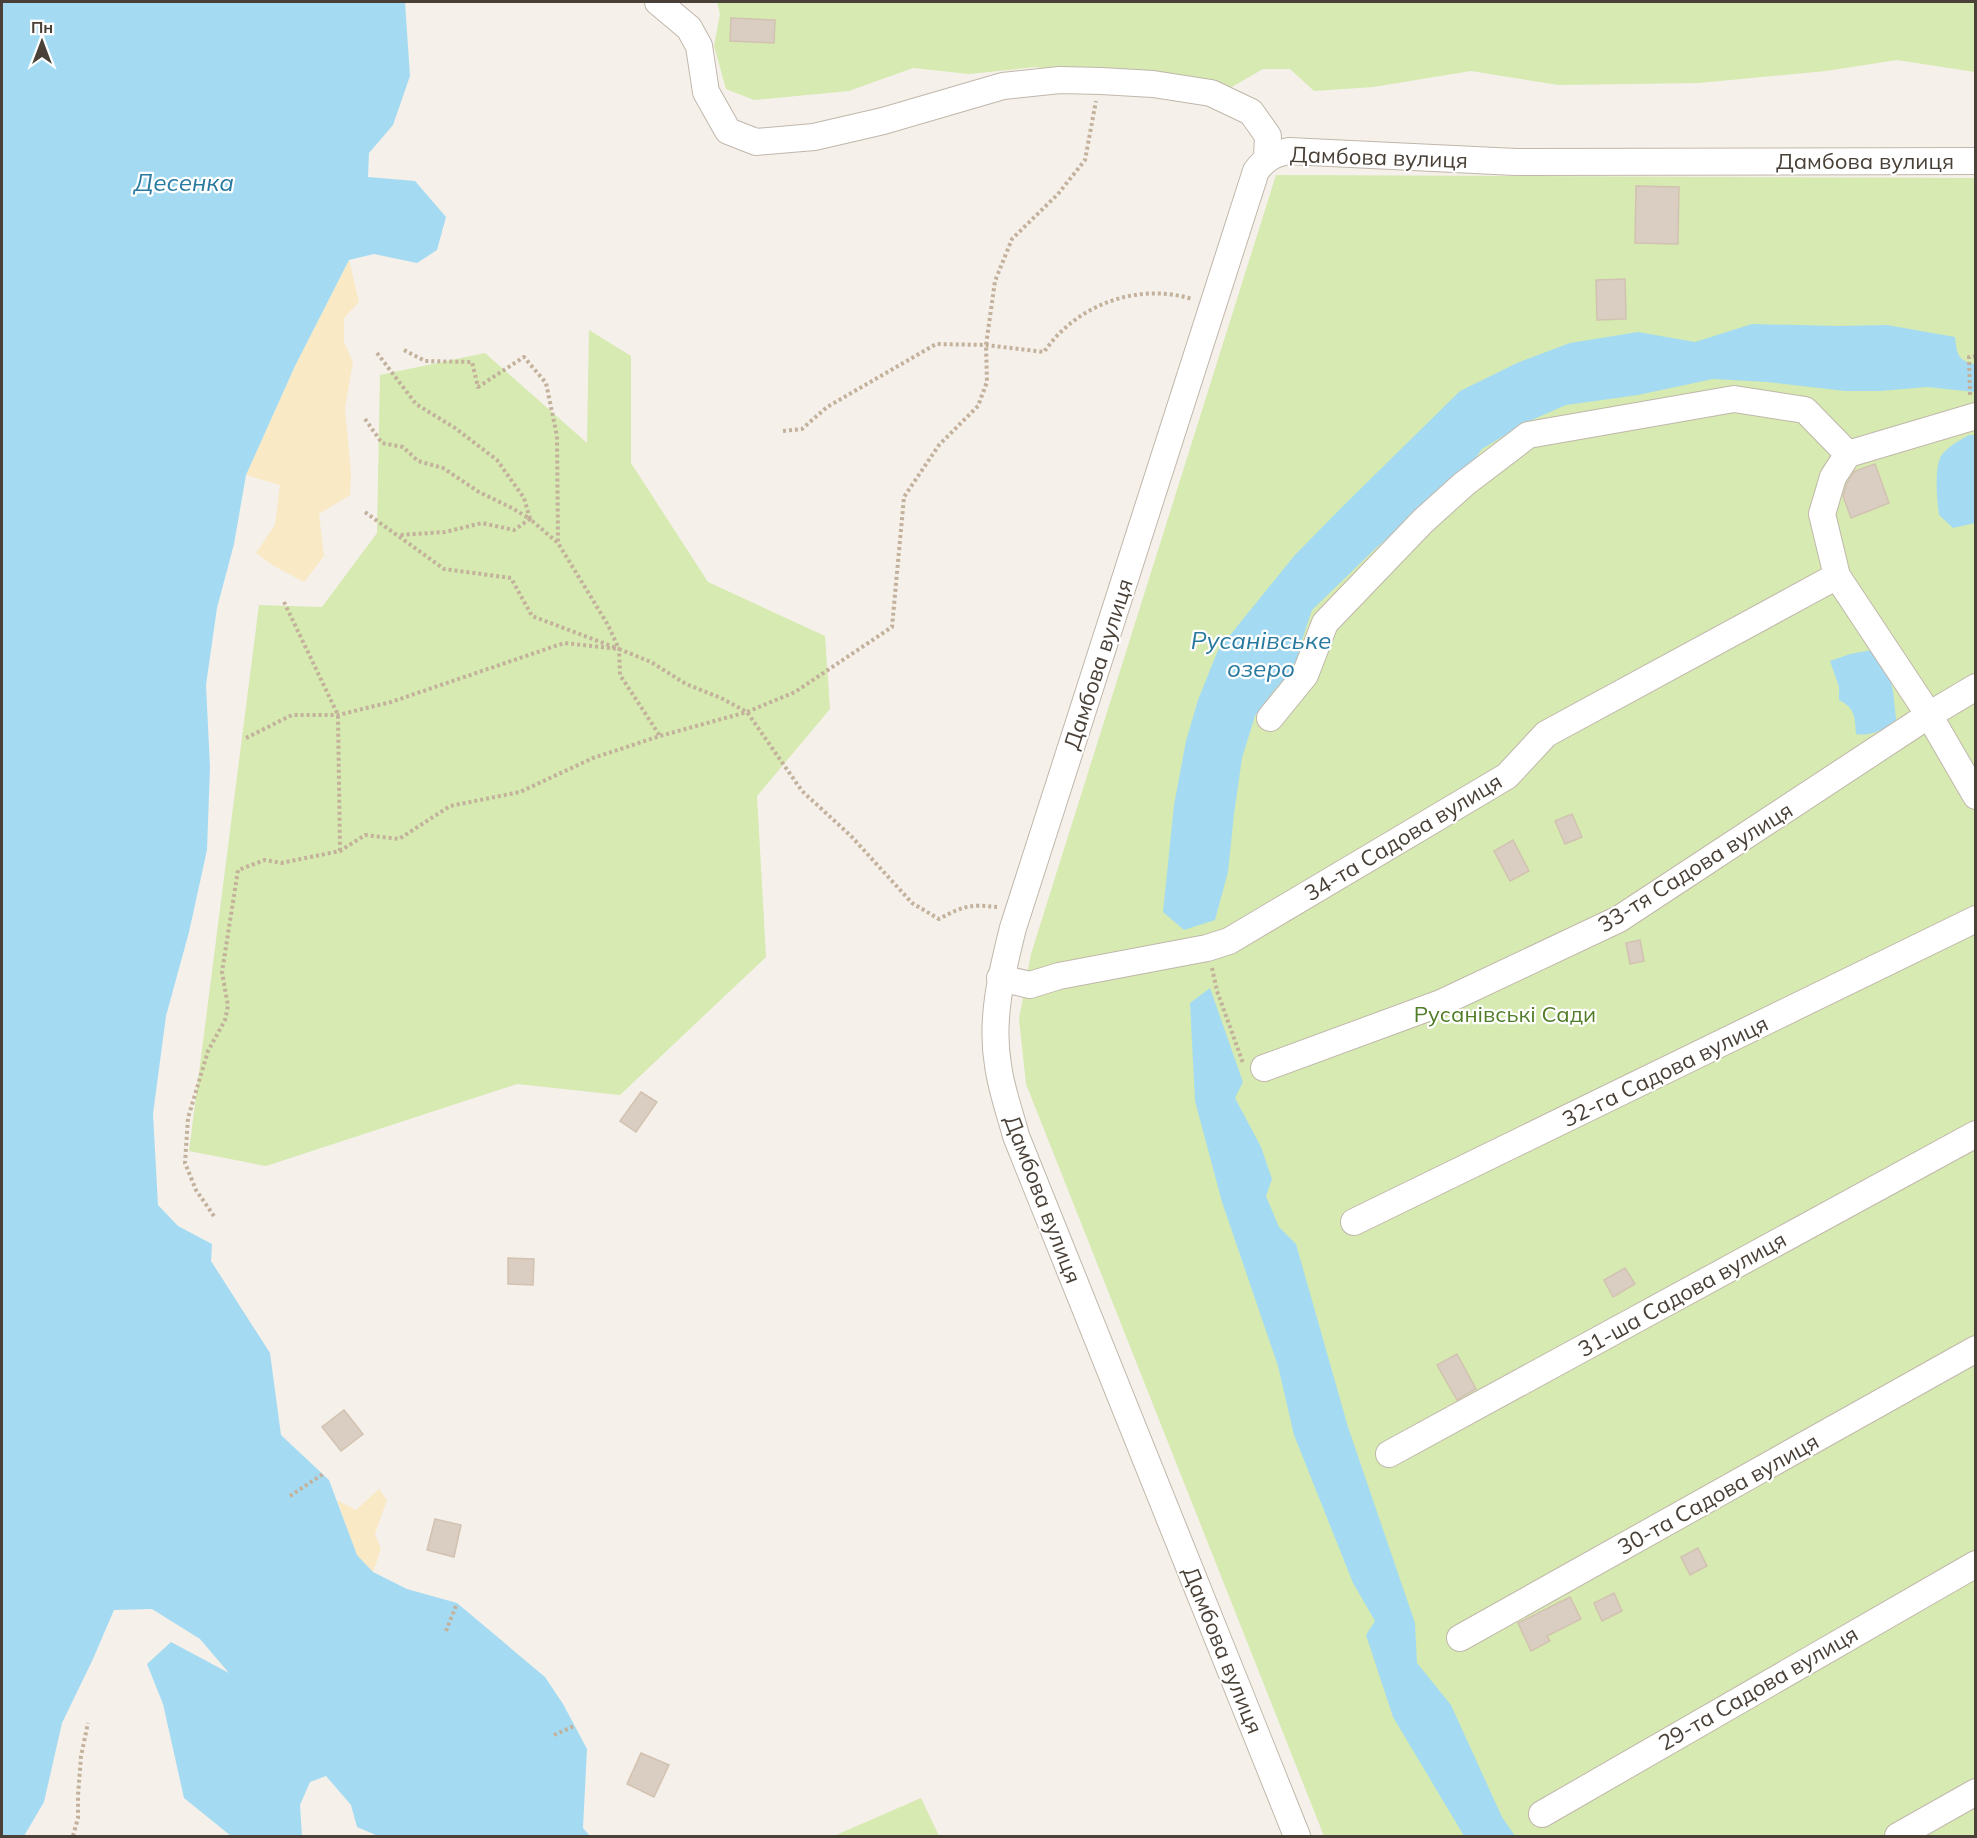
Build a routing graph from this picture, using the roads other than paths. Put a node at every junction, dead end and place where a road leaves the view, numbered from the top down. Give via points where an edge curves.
1 (658, 2) edge
2 (1267, 158) junction
3 (1976, 161) edge
4 (1973, 406) edge
5 (1848, 454) junction
6 (1837, 576) junction
7 (1976, 687) edge
8 (1929, 715) junction
9 (1270, 718) dead end
10 (1976, 796) edge
11 (1976, 919) edge
12 (1000, 978) junction
13 (1264, 1068) road end
14 (1976, 1134) edge
15 (1354, 1222) dead end
16 (1976, 1349) edge
17 (1389, 1454) dead end
18 (1976, 1564) edge
19 (1460, 1638) dead end
20 (1976, 1792) edge
21 (1542, 1814) dead end
22 (1297, 1836) edge
23 (1898, 1836) edge

1 - 2 street via 689,28 699,46 706,92 728,131 756,142 814,137 1003,86 1060,80 1101,81 1154,84 1221,97 1251,112 1268,136
2 - 3 street, Дамбова вулиця via 1289,151 1516,162
2 - 12 street, Дамбова вулиця via 1256,171
4 - 5 street
5 - 6 street via 1833,477 1822,514
5 - 9 street via 1805,410 1734,399 1528,435 1423,521 1325,623 1305,675
6 - 8 street
6 - 12 street, 34-та Садова вулиця via 1546,734 1507,776 1229,941 1030,985
7 - 8 street, 33-тя Садова вулиця
8 - 10 street
8 - 13 street, 33-тя Садова вулиця via 1619,919 1441,1003
11 - 15 street, 32-га Садова вулиця
12 - 22 street, Дамбова вулиця via 998,1064 1016,1136
14 - 17 street, 31-ша Садова вулиця
16 - 19 street, 30-та Садова вулиця
18 - 21 street, 29-та Садова вулиця
20 - 23 street

